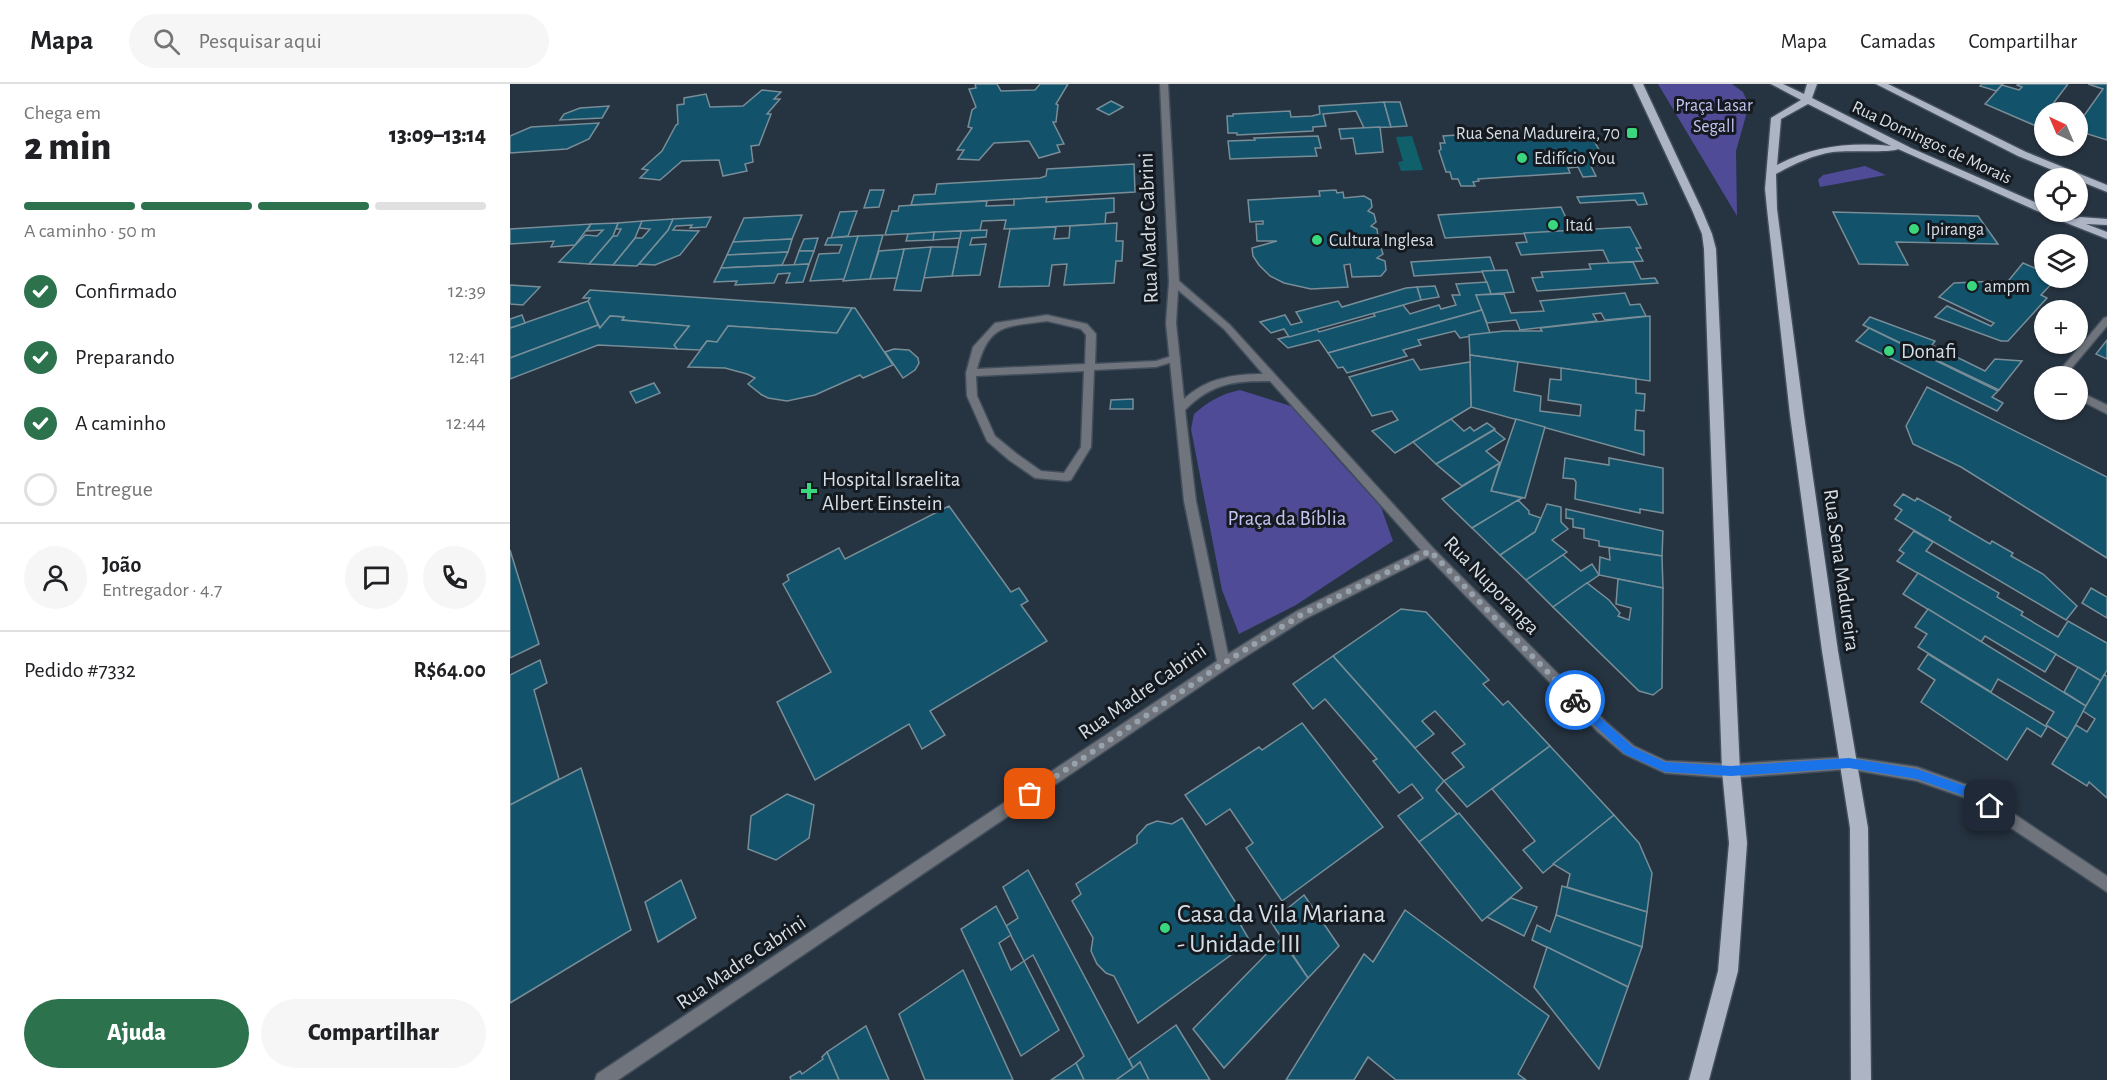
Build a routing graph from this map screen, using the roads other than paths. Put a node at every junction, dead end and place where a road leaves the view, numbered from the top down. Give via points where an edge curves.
1 (1164, 84) edge
2 (1638, 84) edge
3 (1776, 84) edge
4 (1812, 84) edge
5 (1881, 84) edge
6 (1806, 101) junction
7 (1907, 150) junction
8 (1772, 172) junction
9 (2107, 189) edge
10 (2034, 206) edge
11 (2088, 220) edge
12 (2072, 222) edge
13 (2107, 222) edge
14 (2107, 236) edge
15 (1174, 282) junction
16 (2107, 320) edge
17 (1175, 358) junction
18 (1091, 366) junction
19 (2068, 366) edge
20 (971, 373) junction
21 (1273, 377) junction
22 (2088, 400) edge
23 (1180, 409) junction
24 (2107, 410) edge
25 (1430, 551) junction
26 (1224, 663) junction
27 (1849, 763) junction
28 (1731, 771) junction
29 (2107, 885) edge
30 (603, 1080) edge
31 (1699, 1080) edge
32 (1860, 1080) edge

1 - 15 street, Rua Madre Cabrini
2 - 28 main road via 1704,227 1710,249
3 - 6 main road, Rua Domingos de Morais
4 - 6 main road
5 - 9 main road, Rua Domingos de Morais via 2022,154
6 - 7 main road, Rua Domingos de Morais
6 - 8 main road, Rua Sena Madureira via 1776,118
7 - 8 main road via 1846,146 1811,154
7 - 10 main road, Rua Domingos de Morais
8 - 27 main road, Rua Sena Madureira via 1770,189 1795,403
11 - 13 main road
12 - 14 main road, Rua Domingos de Morais
15 - 17 street, Rua Madre Cabrini via 1171,323
15 - 21 street, Rua Nuporanga via 1227,327
16 - 19 street
17 - 18 street via 1156,364
17 - 23 street, Rua Madre Cabrini
18 - 20 street
18 - 20 street via 1091,334 1084,326 1047,318 998,325 978,347
18 - 20 street via 1086,447 1067,477 1039,475 991,438 972,396
21 - 23 street via 1242,378 1208,386 1197,391
21 - 25 street, Rua Nuporanga
22 - 24 street
23 - 26 street, Rua Madre Cabrini via 1190,501
25 - 26 street via 1301,615
25 - 28 street, Rua Nuporanga via 1629,750 1665,767
26 - 30 street, Rua Madre Cabrini
27 - 28 street, Rua Nuporanga
27 - 29 street, Rua Nuporanga via 1917,774 1970,793
27 - 32 main road, Rua Sena Madureira via 1859,828
28 - 31 main road via 1738,843 1728,971

